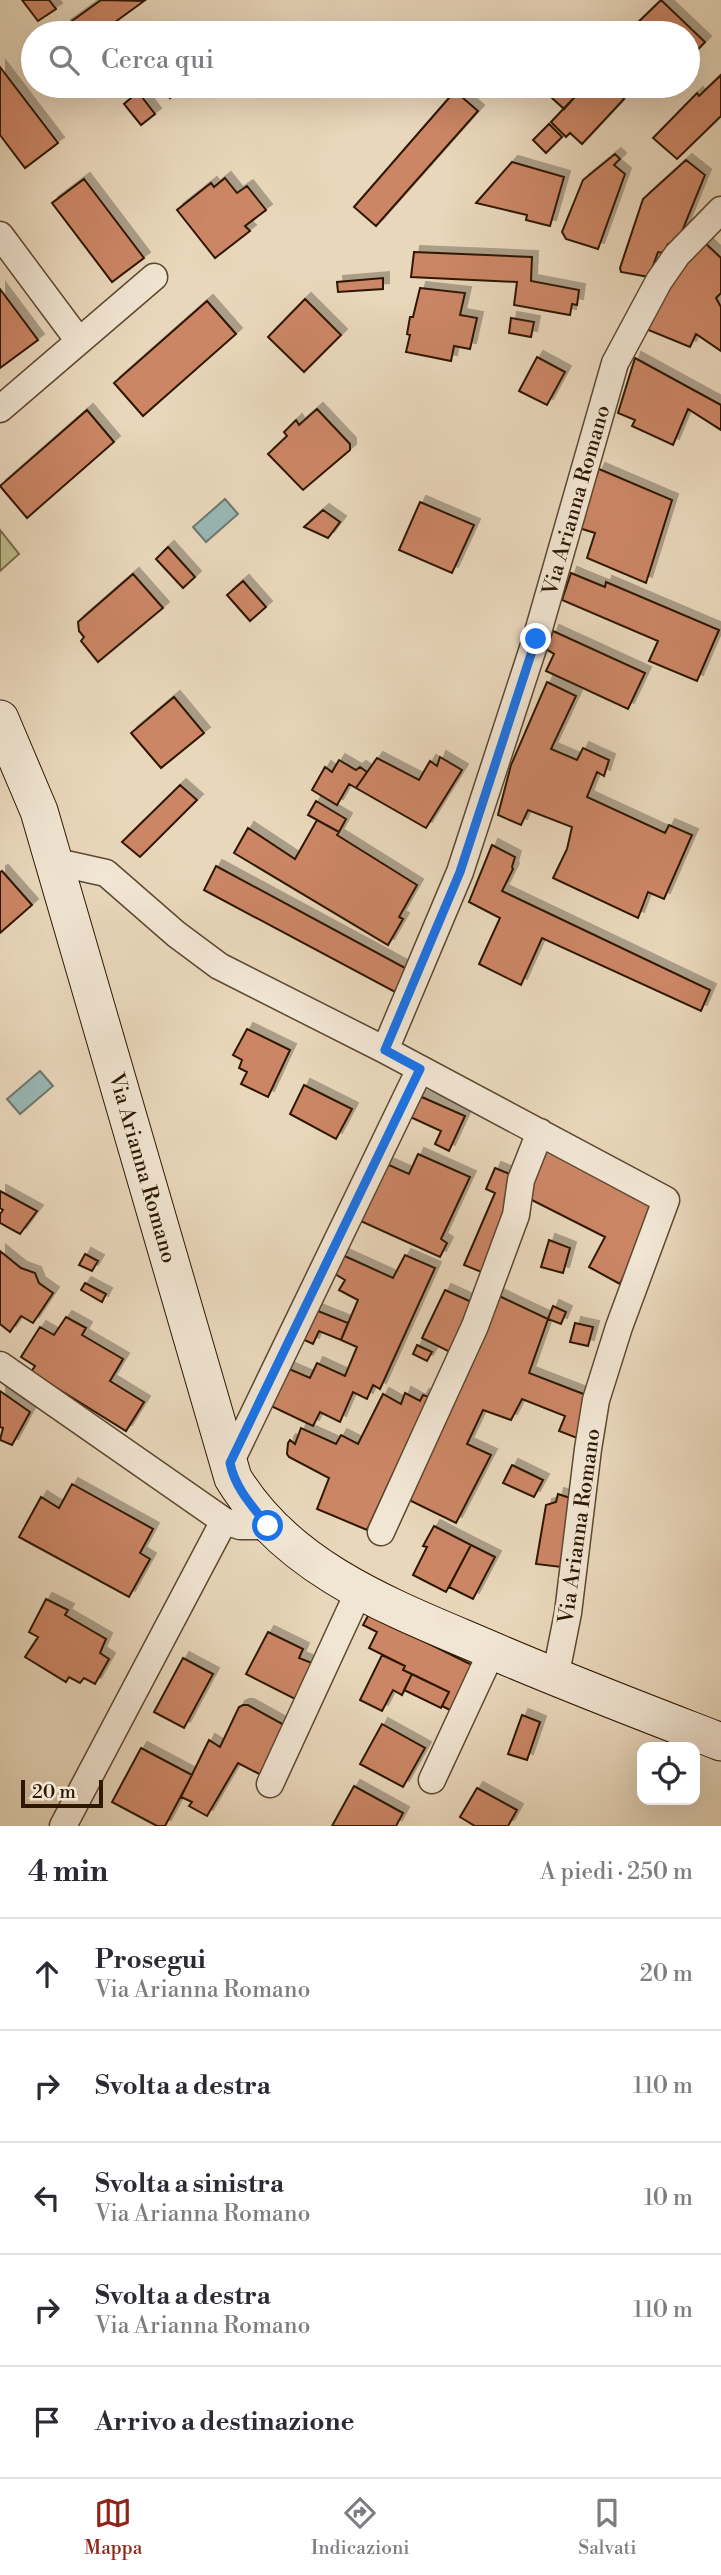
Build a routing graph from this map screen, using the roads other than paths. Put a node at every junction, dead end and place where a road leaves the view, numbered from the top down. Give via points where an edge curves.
1 (721, 210) edge
2 (0, 235) edge
3 (154, 277) dead end
4 (79, 341) junction
5 (0, 409) edge
6 (0, 719) edge
7 (52, 860) junction
8 (385, 1050) junction
9 (420, 1069) junction
10 (540, 1132) junction
11 (0, 1365) edge
12 (230, 1463) junction
13 (224, 1521) junction
14 (268, 1526) junction
15 (381, 1532) dead end
16 (359, 1591) junction
17 (492, 1651) junction
18 (555, 1678) junction
19 (721, 1741) edge
20 (432, 1780) dead end
21 (270, 1784) dead end
22 (63, 1826) edge

1 - 8 street, Via Arianna Romano via 671,264 615,363 536,639 460,872
2 - 4 street
3 - 4 street
4 - 5 street
6 - 7 street via 39,811
7 - 8 street, Via Arianna Romano via 106,873 219,966
7 - 12 street, Via Arianna Romano
8 - 9 street, Via Arianna Romano
9 - 10 street, Via Arianna Romano
9 - 12 street
10 - 15 street via 521,1180 516,1215 475,1326
10 - 18 street, Via Arianna Romano via 666,1200 596,1400
11 - 13 street
12 - 14 street, Via Arianna Romano via 233,1478
13 - 14 street
13 - 22 street
14 - 16 street, Via Arianna Romano
16 - 17 street, Via Arianna Romano
16 - 21 street
17 - 18 street, Via Arianna Romano
17 - 20 street
18 - 19 street, Via Arianna Romano

